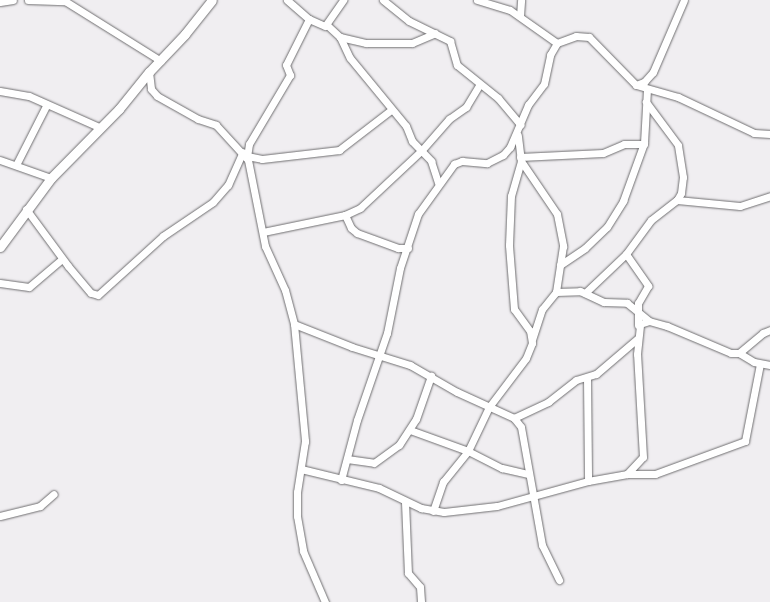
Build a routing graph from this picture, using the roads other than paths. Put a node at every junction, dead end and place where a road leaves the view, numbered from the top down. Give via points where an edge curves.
1 (13, 0) edge
2 (28, 0) edge
3 (56, 0) edge
4 (212, 0) edge
5 (288, 0) edge
6 (343, 0) edge
7 (383, 0) edge
8 (477, 0) edge
9 (521, 0) edge
10 (684, 0) edge
11 (0, 2) edge
12 (520, 16) junction
13 (309, 18) junction
14 (327, 25) junction
15 (435, 33) junction
16 (340, 37) junction
17 (557, 43) junction
18 (161, 61) junction
19 (149, 72) junction
20 (479, 85) junction
21 (636, 85) junction
22 (647, 89) junction
23 (0, 91) edge
24 (646, 102) junction
25 (47, 104) junction
26 (391, 110) junction
27 (521, 125) junction
28 (99, 127) junction
29 (770, 134) edge
30 (518, 135) junction
31 (644, 144) junction
32 (421, 151) junction
33 (245, 154) junction
34 (520, 159) junction
35 (0, 160) edge
36 (16, 165) junction
37 (51, 178) junction
38 (438, 183) junction
39 (770, 196) edge
40 (677, 200) junction
41 (26, 209) junction
42 (345, 215) junction
43 (264, 232) junction
44 (0, 247) edge
45 (408, 248) junction
46 (626, 254) junction
47 (62, 259) junction
48 (560, 265) junction
49 (0, 284) edge
50 (556, 292) junction
51 (585, 293) junction
52 (638, 310) junction
53 (649, 320) junction
54 (294, 324) junction
55 (638, 325) junction
56 (770, 330) edge
57 (532, 339) junction
58 (637, 339) junction
59 (739, 353) junction
60 (379, 355) junction
61 (760, 364) junction
62 (770, 365) edge
63 (431, 376) junction
64 (587, 378) junction
65 (489, 407) junction
66 (514, 418) junction
67 (410, 430) junction
68 (468, 451) junction
69 (347, 459) junction
70 (301, 468) junction
71 (527, 474) junction
72 (627, 474) junction
73 (341, 480) junction
74 (588, 481) junction
75 (54, 494) dead end
76 (535, 497) junction
77 (405, 502) junction
78 (433, 511) junction
79 (0, 516) edge
80 (559, 580) dead end
81 (325, 602) edge
82 (421, 602) edge

1 - 11 street
2 - 3 street
3 - 18 street via 76,7
4 - 18 street
5 - 13 street
6 - 14 street
7 - 15 street via 395,12
8 - 12 street
9 - 12 street
10 - 21 street via 653,72 644,82
12 - 17 street
13 - 14 street via 318,25
13 - 33 street via 286,65 290,75
14 - 16 street
15 - 16 street via 405,44 366,43
15 - 20 street via 450,41 457,66
16 - 26 street via 350,58
17 - 21 street via 576,36 589,37
17 - 27 street via 550,55 544,84 528,105
18 - 19 street
19 - 28 street via 119,109
19 - 33 street via 151,89 157,96 198,119 216,125
20 - 27 street via 505,105
20 - 32 street via 466,107 443,124
21 - 22 street
22 - 24 street
22 - 29 street via 685,100 754,133
23 - 25 street via 29,96
24 - 31 street
24 - 40 street via 680,151 684,176 682,193
25 - 28 street
25 - 36 street
26 - 32 street via 406,126 412,141
26 - 33 street via 339,150 262,159
27 - 30 street
28 - 37 street
30 - 34 street
30 - 38 street via 510,147 495,160 487,163 458,162
31 - 34 street via 624,144 602,153
31 - 48 street via 628,189 610,225 585,248
32 - 38 street via 434,166
32 - 42 street via 360,208
33 - 43 street
33 - 47 street via 228,185 213,202 163,236 100,294 91,293
34 - 48 street via 557,214 563,246
34 - 57 street via 511,196 509,245 514,309
35 - 36 street
36 - 37 street
37 - 41 street
38 - 45 street via 418,214
39 - 40 street via 740,206
40 - 46 street via 648,223
41 - 44 street
41 - 47 street
42 - 43 street
42 - 45 street via 351,228 357,233 398,248
43 - 54 street via 265,246 285,290
45 - 60 street via 400,268 387,333
46 - 51 street
46 - 52 street via 648,286 639,302
47 - 49 street via 32,286 23,288
48 - 50 street
50 - 51 street
50 - 57 street via 542,309
51 - 52 street via 604,302 627,303
52 - 53 street
52 - 55 street
53 - 55 street
53 - 59 street via 719,350
54 - 60 street
54 - 70 street via 305,441
55 - 58 street
56 - 59 street
57 - 65 street via 526,358
58 - 64 street via 618,357
58 - 72 street via 643,457
59 - 61 street
60 - 63 street
60 - 69 street via 356,422
61 - 62 street
61 - 72 street via 745,441 655,474
63 - 65 street
63 - 67 street
64 - 66 street via 576,380 548,402
64 - 74 street
65 - 66 street
65 - 68 street
66 - 71 street via 520,427
67 - 68 street
67 - 69 street via 399,445 378,461 371,463
68 - 71 street via 502,468
68 - 78 street via 443,482
69 - 73 street
70 - 73 street
70 - 81 street via 297,516 303,551
71 - 76 street
72 - 74 street
73 - 77 street via 379,488
74 - 76 street
75 - 79 street via 40,506
76 - 78 street via 497,506
76 - 80 street via 542,544
77 - 78 street
77 - 82 street via 408,573 420,587

